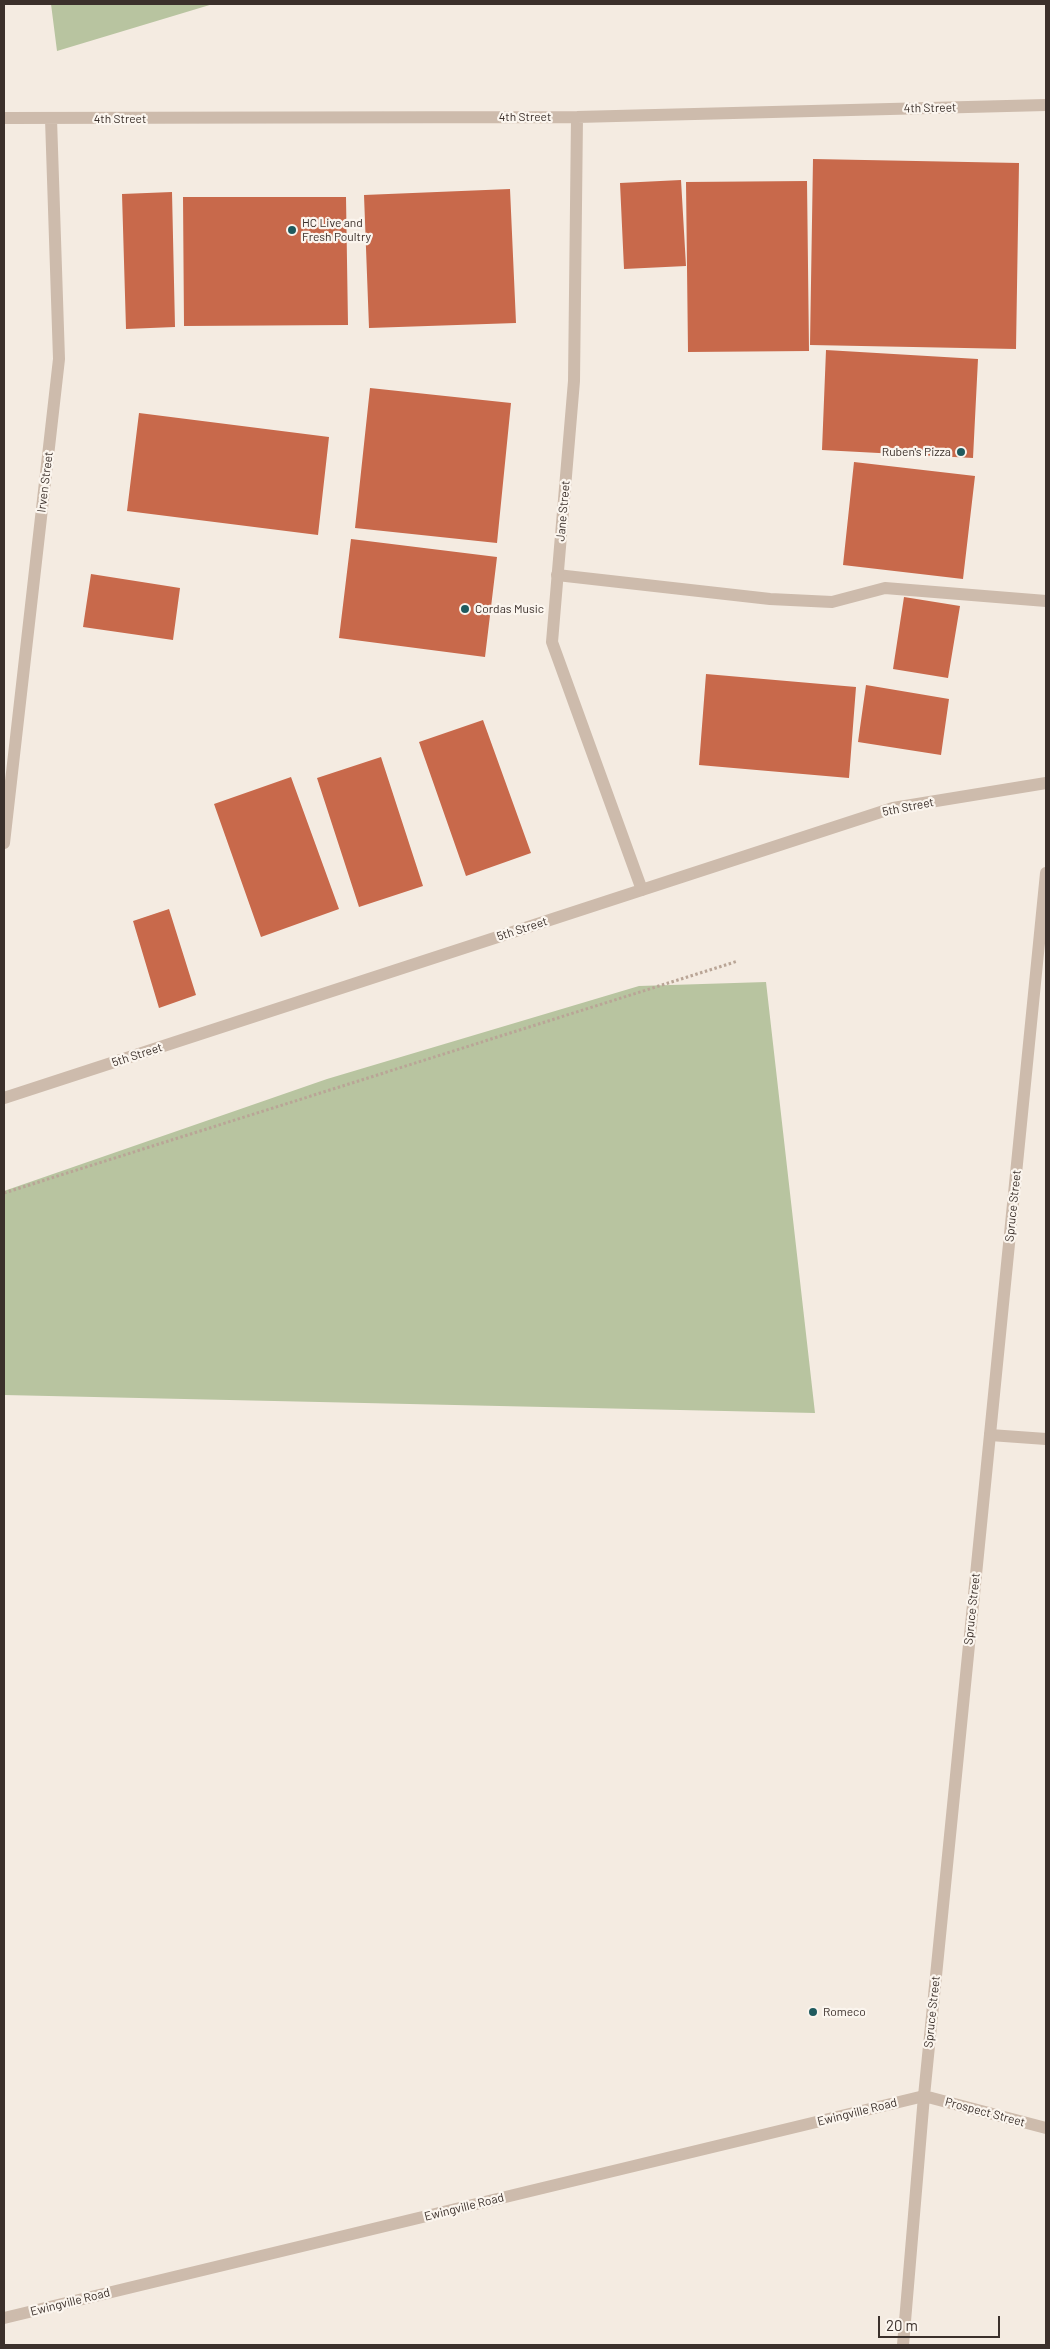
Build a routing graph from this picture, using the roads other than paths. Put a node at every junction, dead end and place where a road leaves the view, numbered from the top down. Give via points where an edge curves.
1 (1046, 105) edge
2 (577, 117) junction
3 (4, 118) edge
4 (51, 119) junction
5 (557, 575) junction
6 (1046, 601) edge
7 (1046, 783) edge
8 (4, 843) edge
9 (1046, 873) edge
10 (642, 890) junction
11 (4, 1098) edge
12 (990, 1435) junction
13 (1046, 1439) edge
14 (924, 2096) junction
15 (1046, 2128) edge
16 (4, 2318) edge
17 (903, 2345) edge

1 - 2 street, 4th Street
2 - 4 street, 4th Street
2 - 5 street, Jane Street via 574,381
3 - 4 street, 4th Street
4 - 8 street, Irven Street via 60,359
5 - 6 street via 770,599 832,602 885,588
5 - 10 street, Jane Street via 552,642
7 - 10 street, 5th Street via 893,808
9 - 12 street, Spruce Street
10 - 11 street, 5th Street
12 - 13 street
12 - 14 street, Spruce Street
14 - 15 street, Prospect Street
14 - 16 street, Ewingville Road
14 - 17 street, Spruce Street

